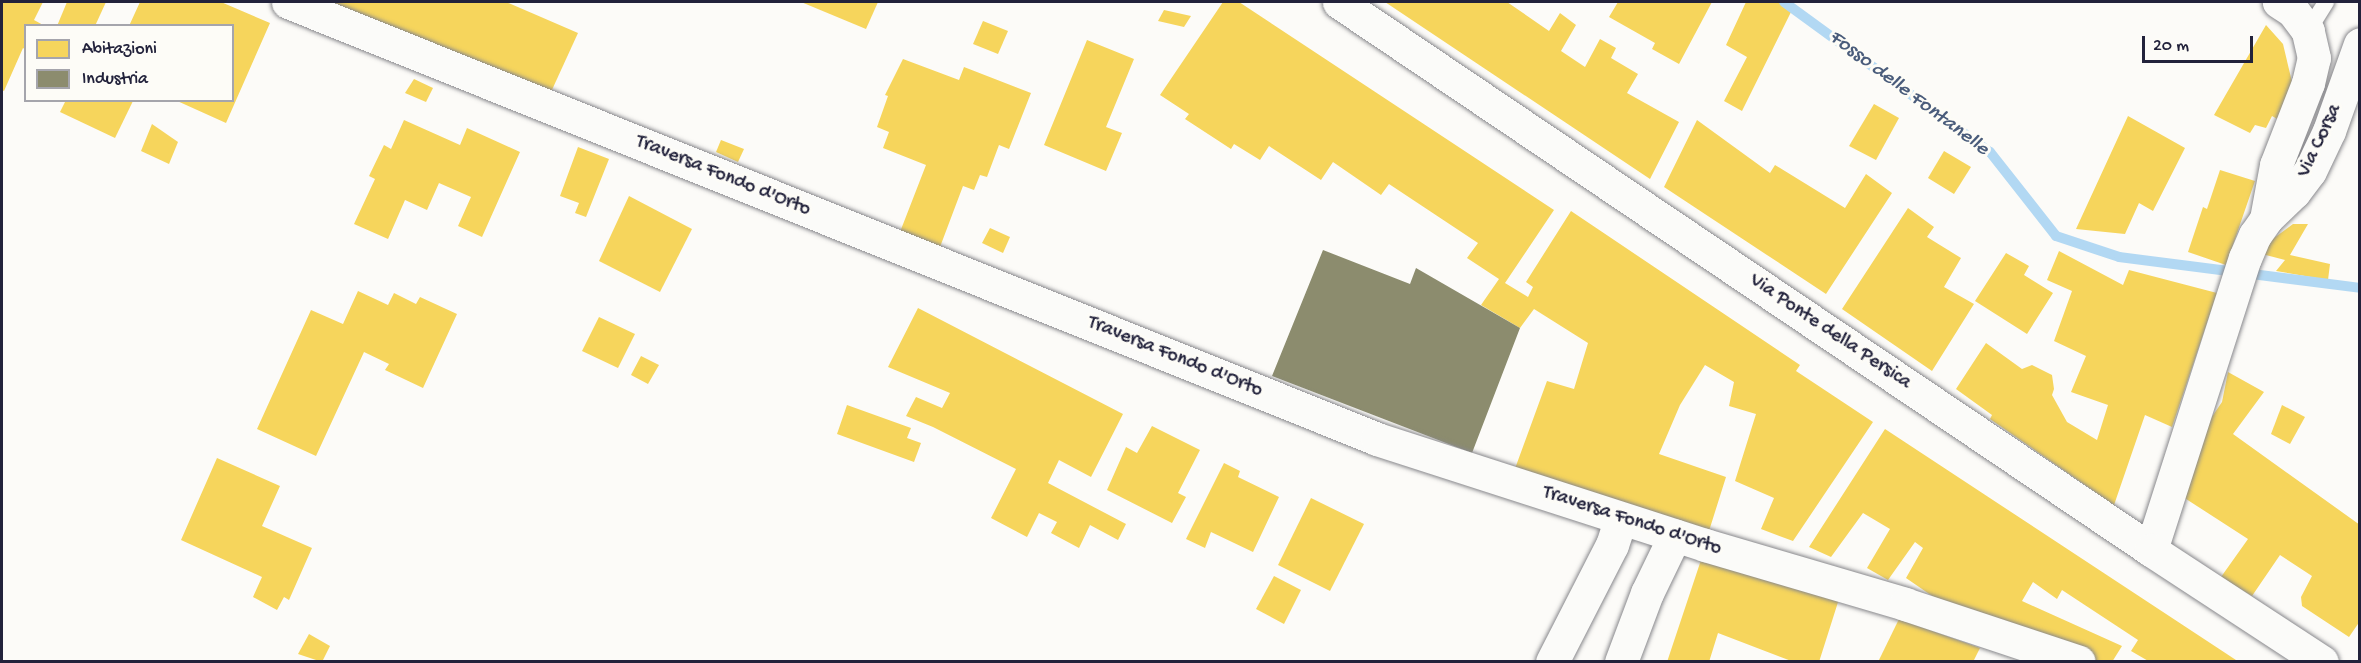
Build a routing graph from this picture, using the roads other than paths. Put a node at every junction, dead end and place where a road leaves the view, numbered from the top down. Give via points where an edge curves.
1 (288, 2) edge
2 (1339, 2) edge
3 (2279, 2) edge
4 (2326, 2) edge
5 (2308, 31) junction
6 (2360, 44) edge
7 (2266, 219) junction
8 (1621, 518) junction
9 (1675, 535) junction
10 (2151, 550) junction
11 (1552, 662) edge
12 (1621, 662) edge
13 (2079, 662) edge
14 (2322, 662) edge

1 - 8 street, Traversa Fondo d'Orto via 1377,439
2 - 10 street, Via Ponte della Persica
3 - 5 street via 2293,11
4 - 5 lane
5 - 7 street via 2314,58 2276,165
6 - 7 street, Via Corsa via 2329,131 2310,171
7 - 10 street, Via Corsa via 2245,258
8 - 9 street, Traversa Fondo d'Orto
8 - 11 street via 1612,545
9 - 12 street via 1647,593
9 - 13 street, Traversa Fondo d'Orto via 1905,604
10 - 14 street, Via Ponte della Persica

